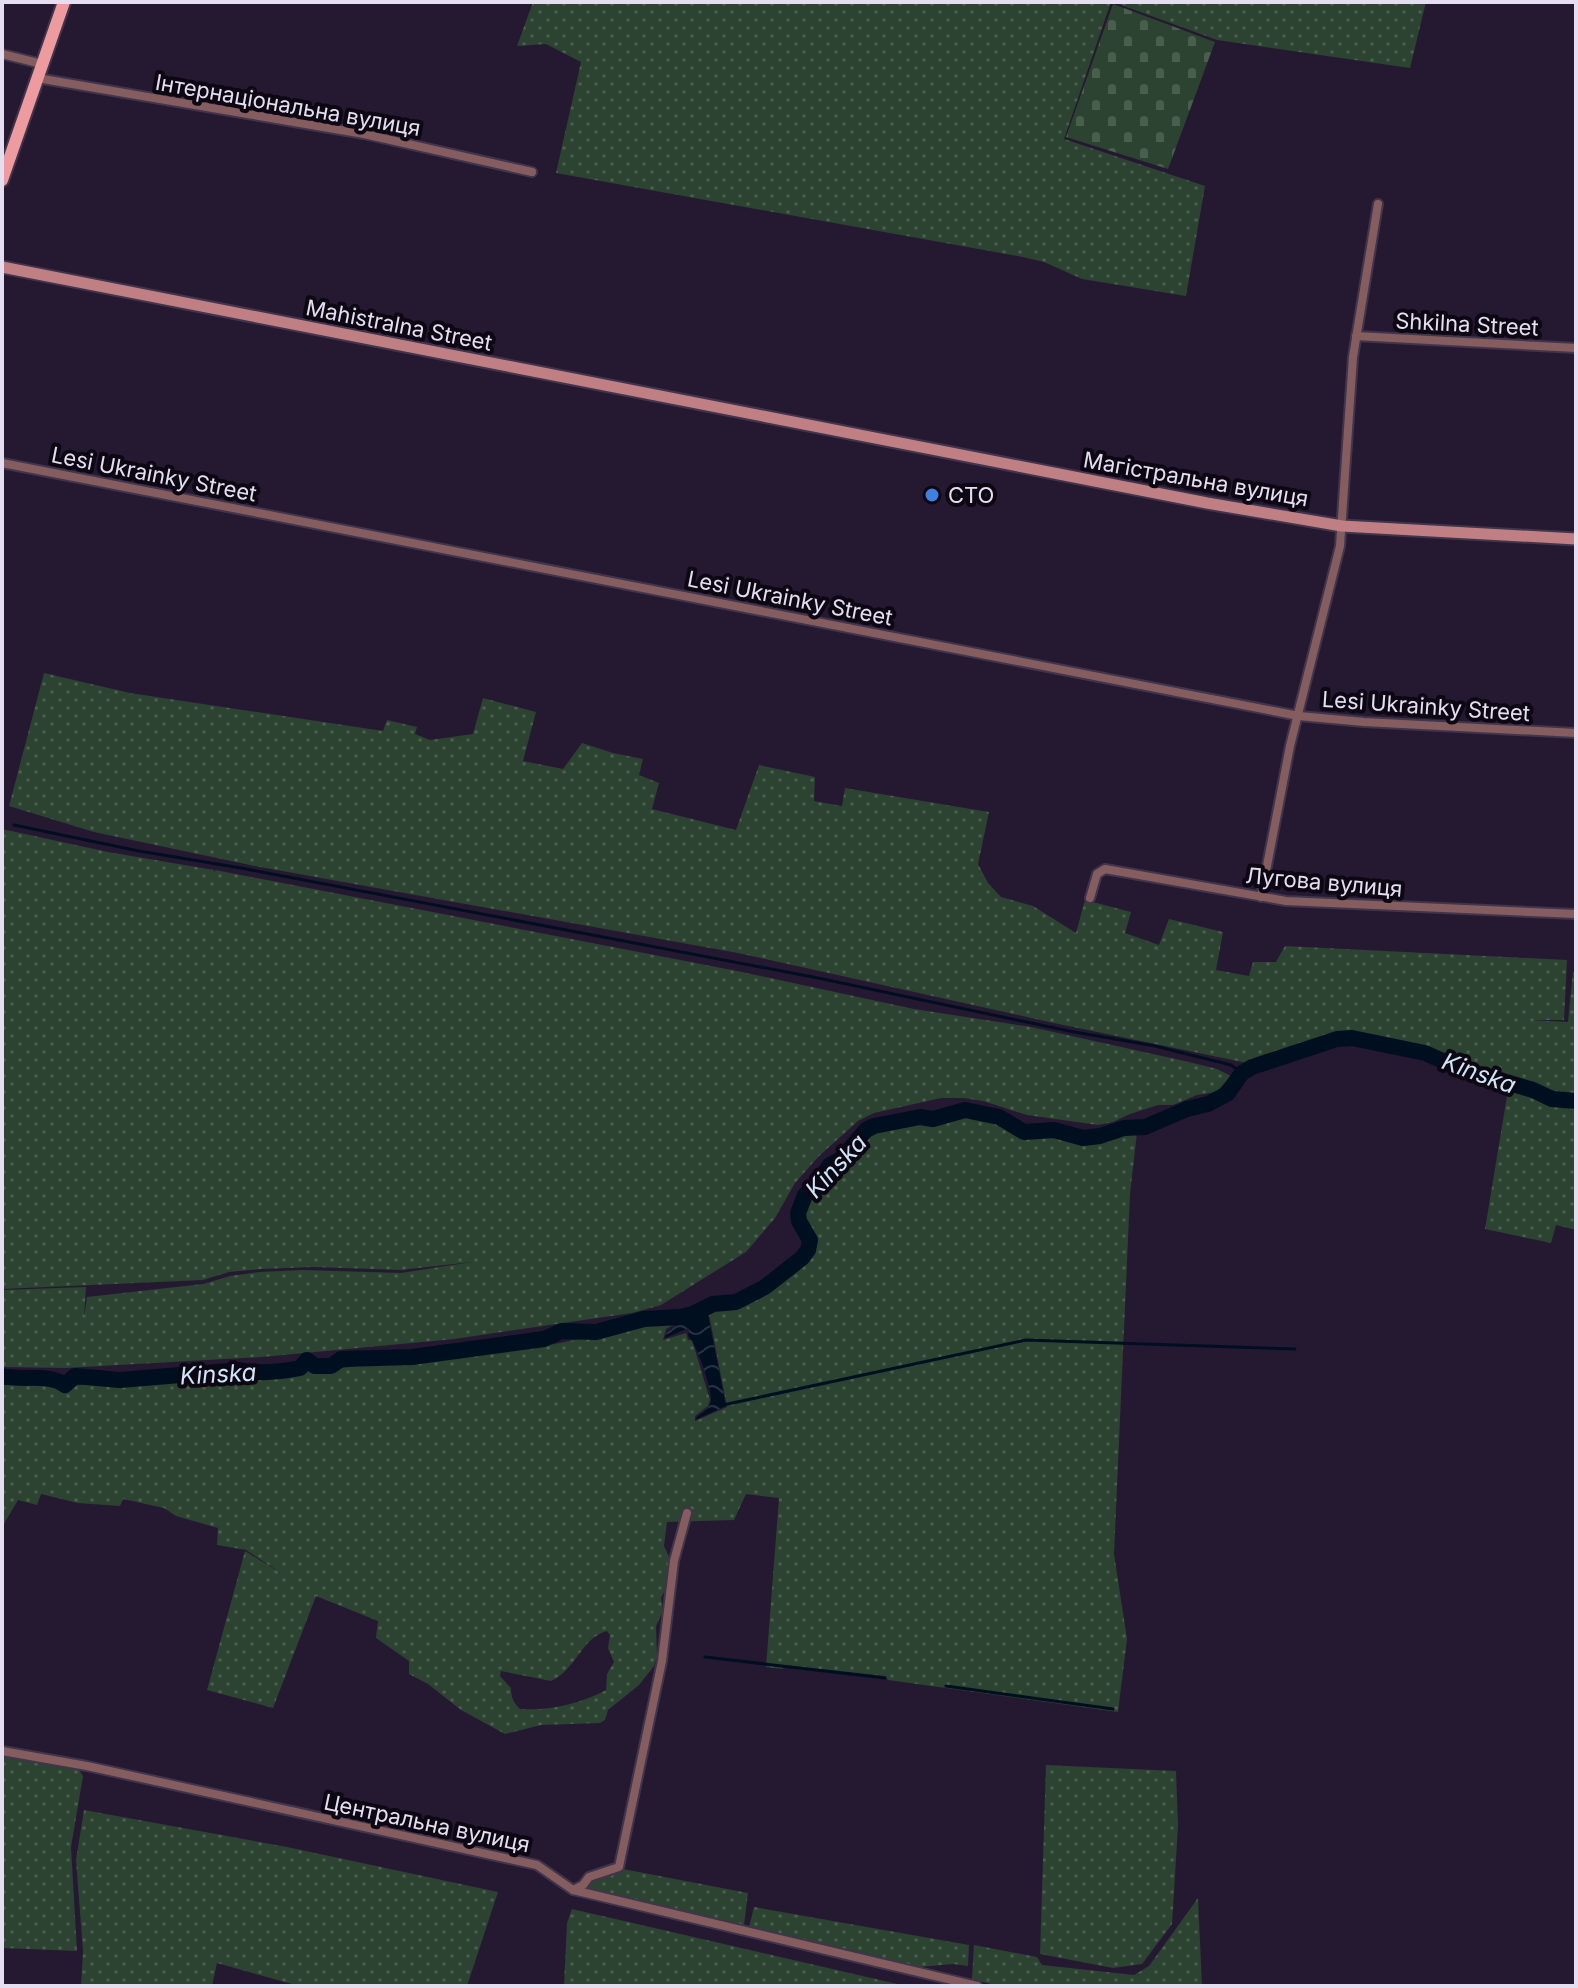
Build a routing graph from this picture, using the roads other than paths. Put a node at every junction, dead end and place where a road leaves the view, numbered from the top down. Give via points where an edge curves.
1 (64, 2) edge
2 (2, 54) edge
3 (42, 64) junction
4 (37, 78) junction
5 (532, 172) dead end
6 (2, 180) edge
7 (1378, 204) dead end
8 (2, 267) edge
9 (1356, 336) junction
10 (1576, 348) edge
11 (814, 426) joint
12 (2, 463) edge
13 (1342, 526) junction
14 (1576, 539) edge
15 (1299, 716) junction
16 (1576, 733) edge
17 (1261, 897) junction
18 (1090, 898) dead end
19 (1576, 914) edge
20 (687, 1513) dead end
21 (2, 1751) edge
22 (573, 1890) junction
23 (977, 1986) edge

1 - 3 main road
2 - 3 street
3 - 4 main road
4 - 5 street, Інтернаціональна вулиця via 364,134
4 - 6 main road
7 - 9 street
8 - 11 main road, Mahistralna Street
9 - 10 street, Shkilna Street
9 - 13 street
11 - 13 main road, Магістральна вулиця
12 - 15 street, Lesi Ukrainky Street
13 - 14 main road, Магістральна вулиця
13 - 15 street
15 - 16 street, Lesi Ukrainky Street
15 - 17 street
17 - 18 street, Лугова вулиця via 1105,869 1097,874
17 - 19 street, Лугова вулиця
20 - 22 street via 619,1867 589,1877
21 - 22 street, Центральна вулиця via 537,1865
22 - 23 street, Центральна вулиця

